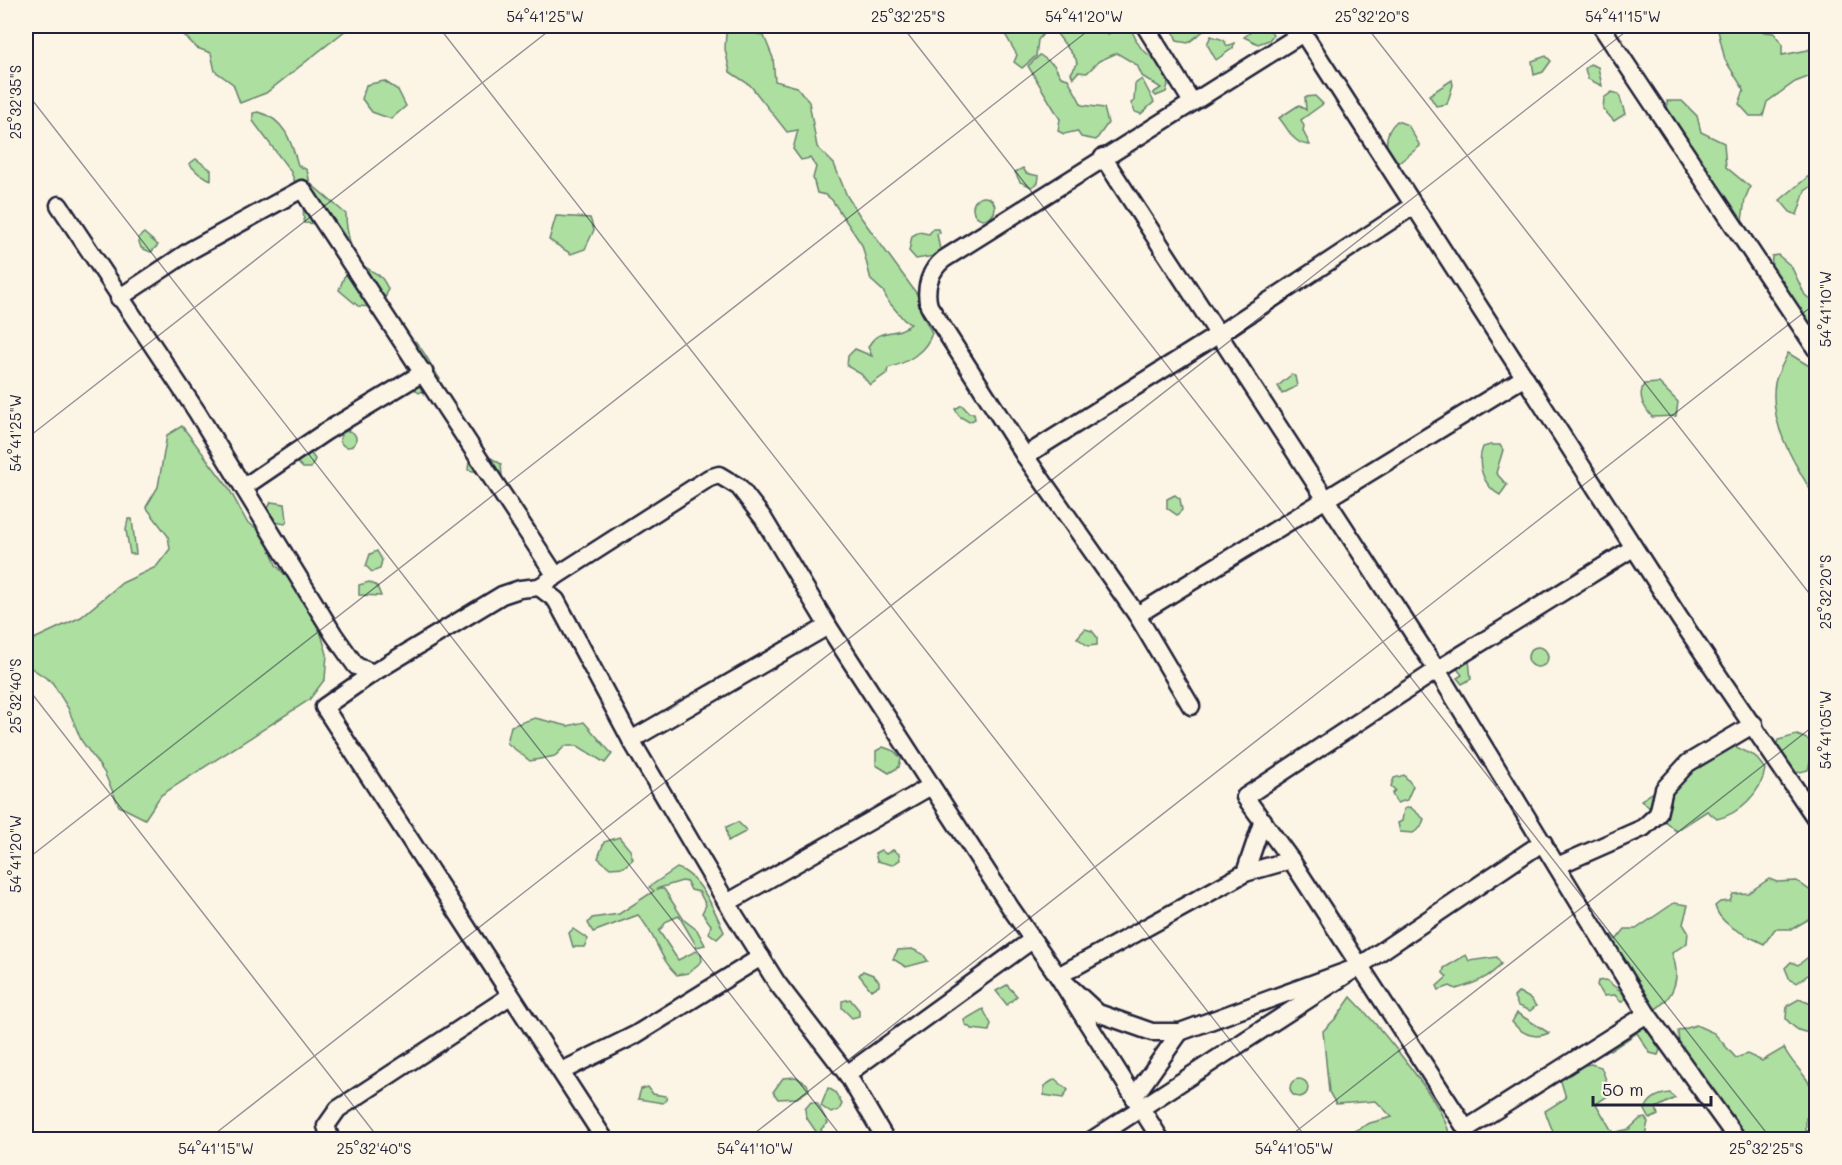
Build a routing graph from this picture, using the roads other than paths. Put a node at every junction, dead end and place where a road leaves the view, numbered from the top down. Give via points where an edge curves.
1 (1145, 26) edge
2 (1601, 26) edge
3 (1305, 29) edge
4 (1192, 102) junction
5 (1103, 157) junction
6 (59, 205) dead end
7 (1413, 206) junction
8 (119, 298) junction
9 (1219, 334) junction
10 (1816, 349) edge
11 (424, 372) junction
12 (1526, 377) junction
13 (1025, 456) junction
14 (243, 487) junction
15 (1328, 500) junction
16 (1633, 548) junction
17 (556, 576) junction
18 (539, 587) junction
19 (1137, 615) junction
20 (828, 626) junction
21 (1437, 669) junction
22 (373, 673) junction
23 (1191, 706) dead end
24 (1754, 724) junction
25 (631, 740) junction
26 (931, 786) junction
27 (1816, 819) edge
28 (1263, 820) junction
29 (1543, 842) junction
30 (1290, 860) junction
31 (1557, 866) junction
32 (1245, 873) junction
33 (727, 903) junction
34 (1032, 939) junction
35 (761, 957) junction
36 (1358, 967) junction
37 (1058, 976) junction
38 (510, 996) junction
39 (1647, 1014) junction
40 (1180, 1032) junction
41 (562, 1071) junction
42 (847, 1074) junction
43 (1137, 1103) junction
44 (331, 1140) edge
45 (605, 1140) edge
46 (886, 1140) edge
47 (1092, 1140) edge
48 (1161, 1140) edge
49 (1738, 1140) edge

1 - 4 street
2 - 10 street
3 - 4 street
3 - 7 street
4 - 5 street
5 - 9 street
5 - 13 street via 944,259 934,269 926,287 929,306
6 - 8 street
7 - 9 street
7 - 12 street
8 - 11 street via 191,250 302,189
8 - 14 street
9 - 13 street
9 - 15 street
11 - 14 street
11 - 17 street
12 - 15 street
12 - 16 street
13 - 19 street
14 - 22 street via 334,635 356,666
15 - 19 street
15 - 21 street
16 - 21 street
16 - 24 street
17 - 18 street
17 - 20 street via 719,475 747,495
18 - 22 street via 502,596
18 - 25 street via 556,600
19 - 23 street
20 - 25 street
20 - 26 street
21 - 28 street via 1245,797
21 - 29 street
22 - 38 street via 324,707
24 - 27 street
24 - 31 street via 1688,763 1664,789 1659,814 1643,828
25 - 33 street
26 - 33 street
26 - 34 street
28 - 30 street
28 - 32 street
29 - 31 street
29 - 36 street
30 - 32 street
30 - 36 street
31 - 39 street
32 - 37 street
33 - 35 street
34 - 37 street
34 - 42 street
35 - 41 street via 635,1035
35 - 42 street
36 - 39 street via 1466,1129
36 - 40 street
36 - 43 street
37 - 40 street via 1098,1013 1152,1032
37 - 43 street
38 - 41 street
38 - 44 street via 338,1109 326,1126
39 - 49 street
40 - 43 street
41 - 45 street
42 - 46 street
43 - 47 street
43 - 48 street

